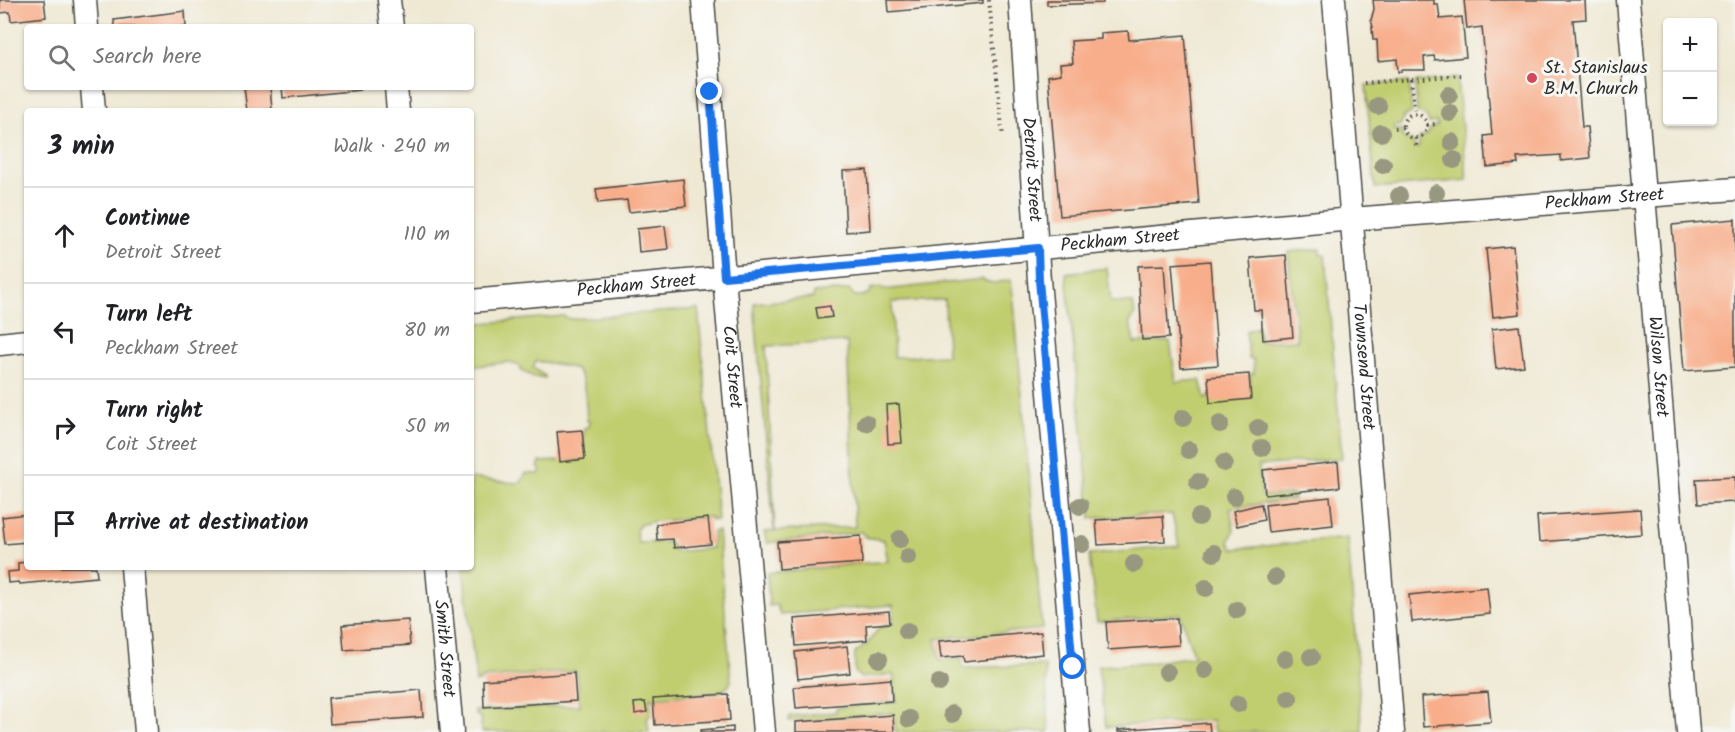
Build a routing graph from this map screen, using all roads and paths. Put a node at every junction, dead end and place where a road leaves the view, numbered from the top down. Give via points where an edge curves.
1 (85, 0) edge
2 (389, 0) edge
3 (703, 0) edge
4 (989, 0) edge
5 (1020, 0) edge
6 (1334, 0) edge
7 (1628, 0) edge
8 (87, 24) edge
9 (392, 24) edge
10 (1462, 75) dead end
11 (1411, 79) junction
12 (1360, 83) dead end
13 (92, 90) edge
14 (396, 90) edge
15 (94, 108) edge
16 (398, 108) edge
17 (1414, 114) junction
18 (1436, 124) dead end
19 (1427, 125) junction
20 (1403, 127) junction
21 (1395, 128) dead end
22 (1416, 138) junction
23 (1003, 142) dead end
24 (1416, 147) dead end
25 (1735, 189) edge
26 (1644, 197) junction
27 (1352, 219) junction
28 (1038, 248) junction
29 (724, 277) junction
30 (474, 301) edge
31 (24, 341) edge
32 (0, 344) edge
33 (132, 570) edge
34 (437, 570) edge
35 (146, 732) edge
36 (452, 732) edge
37 (764, 732) edge
38 (1079, 732) edge
39 (1393, 732) edge
40 (1688, 732) edge

1 - 8 street
2 - 9 street
3 - 29 street, Coit Street
4 - 23 path
5 - 28 street, Detroit Street
6 - 27 street, Townsend Street
7 - 26 street, Wilson Street
10 - 11 path
11 - 12 path
11 - 17 path
13 - 15 street
14 - 16 street
17 - 19 path via 1422,116
17 - 20 path via 1407,117
18 - 19 path
19 - 22 path via 1424,134
20 - 21 path
20 - 22 path via 1406,134
22 - 24 path
25 - 26 street, Peckham Street
26 - 27 street, Peckham Street
26 - 40 street, Wilson Street
27 - 28 street, Peckham Street
27 - 39 street, Townsend Street
28 - 29 street, Peckham Street
28 - 38 street, Detroit Street
29 - 30 street, Peckham Street
29 - 37 street, Coit Street
31 - 32 street
33 - 35 street
34 - 36 street, Smith Street

